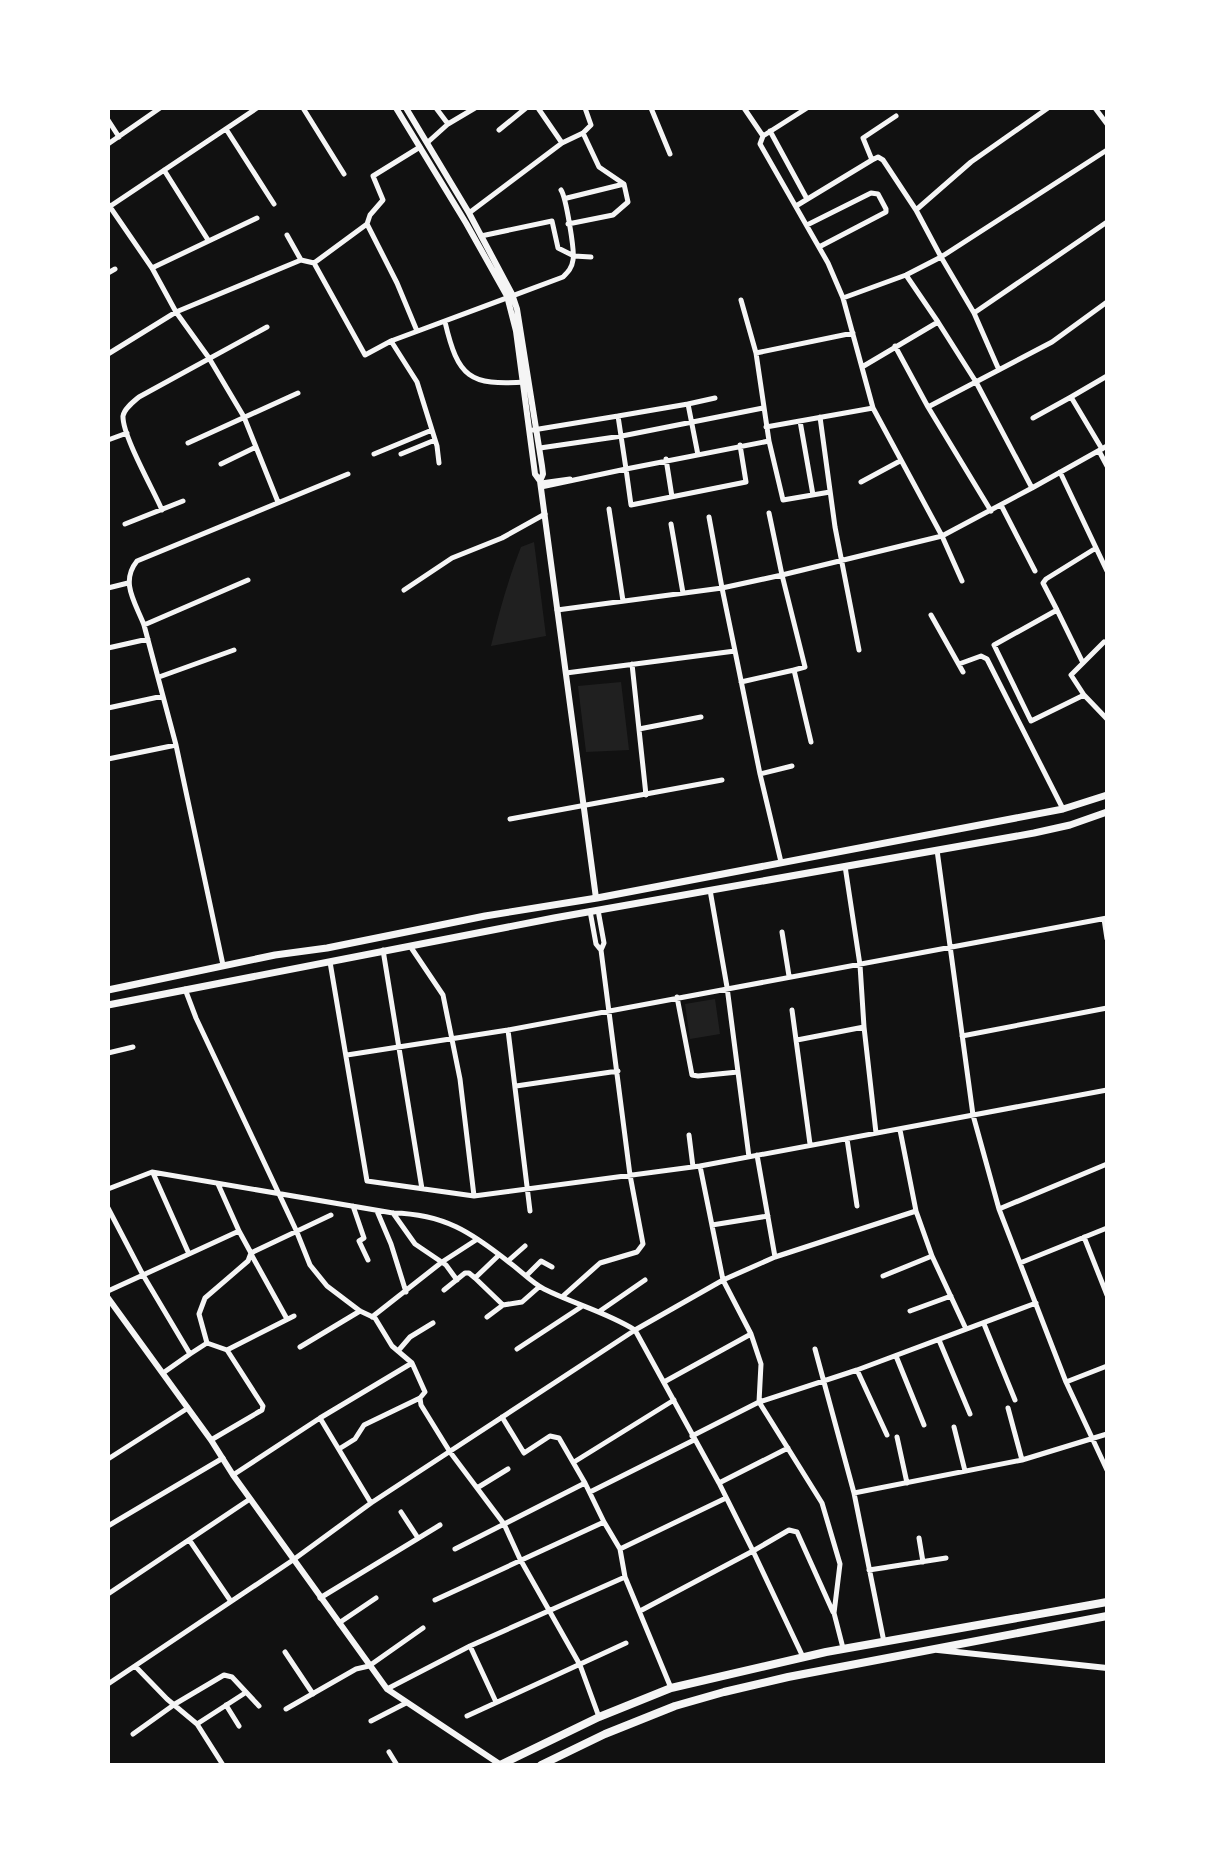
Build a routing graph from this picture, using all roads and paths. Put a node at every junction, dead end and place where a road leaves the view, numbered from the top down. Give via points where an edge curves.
1 (160, 108) edge
2 (257, 108) edge
3 (303, 108) edge
4 (396, 108) edge
5 (406, 108) edge
6 (436, 108) edge
7 (475, 108) edge
8 (526, 108) edge
9 (538, 108) edge
10 (585, 108) edge
11 (651, 108) edge
12 (744, 108) edge
13 (807, 108) edge
14 (1048, 108) edge
15 (1095, 108) edge
16 (896, 116) dead end
17 (108, 120) edge
18 (416, 123) junction
19 (448, 124) junction
20 (1107, 124) edge
21 (408, 128) junction
22 (226, 129) junction
23 (499, 130) dead end
24 (770, 131) junction
25 (583, 133) junction
26 (763, 136) junction
27 (119, 137) junction
28 (428, 142) junction
29 (562, 143) junction
30 (108, 144) edge
31 (420, 147) junction
32 (1107, 150) edge
33 (434, 152) junction
34 (670, 154) dead end
35 (426, 157) junction
36 (872, 160) junction
37 (164, 170) junction
38 (344, 174) dead end
39 (624, 184) junction
40 (449, 186) junction
41 (561, 190) dead end
42 (567, 198) junction
43 (807, 199) junction
44 (274, 204) dead end
45 (109, 206) edge
46 (796, 206) junction
47 (916, 210) junction
48 (469, 213) junction
49 (257, 218) dead end
50 (1107, 222) edge
51 (367, 224) junction
52 (568, 224) junction
53 (807, 225) junction
54 (287, 235) dead end
55 (480, 236) junction
56 (208, 240) junction
57 (819, 247) junction
58 (574, 256) junction
59 (591, 257) dead end
60 (941, 257) junction
61 (301, 260) junction
62 (314, 263) junction
63 (152, 268) junction
64 (115, 269) dead end
65 (108, 273) edge
66 (906, 275) junction
67 (509, 295) junction
68 (843, 298) junction
69 (741, 300) dead end
70 (1107, 302) edge
71 (176, 312) junction
72 (974, 313) junction
73 (445, 322) junction
74 (938, 322) junction
75 (267, 327) dead end
76 (417, 331) junction
77 (854, 333) junction
78 (391, 341) junction
79 (895, 346) junction
80 (756, 353) junction
81 (108, 354) edge
82 (209, 358) junction
83 (862, 367) junction
84 (999, 370) junction
85 (1107, 376) edge
86 (526, 382) junction
87 (976, 382) junction
88 (298, 393) dead end
89 (1071, 397) junction
90 (715, 398) dead end
91 (688, 404) junction
92 (928, 407) junction
93 (763, 408) junction
94 (873, 408) junction
95 (618, 416) junction
96 (244, 417) junction
97 (820, 417) junction
98 (1033, 418) dead end
99 (800, 421) junction
100 (692, 423) junction
101 (766, 427) junction
102 (537, 429) junction
103 (432, 430) junction
104 (529, 430) junction
105 (127, 433) junction
106 (622, 436) junction
107 (108, 440) edge
108 (435, 440) junction
109 (769, 441) junction
110 (188, 443) dead end
111 (740, 445) junction
112 (256, 447) junction
113 (540, 448) junction
114 (1103, 448) edge
115 (374, 454) dead end
116 (401, 454) dead end
117 (698, 455) junction
118 (666, 459) junction
119 (900, 461) junction
120 (439, 463) dead end
121 (221, 464) dead end
122 (1107, 466) edge
123 (626, 469) junction
124 (1060, 472) junction
125 (348, 474) dead end
126 (861, 482) dead end
127 (541, 484) junction
128 (1032, 488) junction
129 (830, 492) junction
130 (813, 495) junction
131 (672, 497) junction
132 (183, 501) dead end
133 (278, 502) junction
134 (1001, 505) junction
135 (609, 509) dead end
136 (162, 510) junction
137 (991, 511) junction
138 (769, 513) dead end
139 (545, 514) junction
140 (709, 517) dead end
141 (125, 524) dead end
142 (671, 524) dead end
143 (942, 536) junction
144 (1096, 548) junction
145 (841, 560) junction
146 (1035, 571) dead end
147 (1107, 571) edge
148 (782, 575) junction
149 (248, 580) dead end
150 (962, 581) dead end
151 (128, 583) junction
152 (108, 588) edge
153 (722, 588) junction
154 (404, 590) dead end
155 (683, 593) junction
156 (623, 601) junction
157 (557, 610) junction
158 (1057, 610) junction
159 (931, 615) dead end
160 (144, 625) junction
161 (148, 639) junction
162 (1104, 642) dead end
163 (108, 648) edge
164 (234, 650) dead end
165 (859, 650) dead end
166 (735, 651) junction
167 (1083, 663) junction
168 (632, 664) junction
169 (959, 664) junction
170 (794, 670) junction
171 (963, 672) dead end
172 (566, 673) junction
173 (159, 677) junction
174 (741, 682) junction
175 (1084, 695) junction
176 (163, 696) junction
177 (108, 708) edge
178 (701, 717) dead end
179 (1107, 719) edge
180 (639, 729) junction
181 (811, 742) dead end
182 (176, 745) junction
183 (108, 759) edge
184 (792, 766) dead end
185 (760, 774) junction
186 (722, 780) dead end
187 (646, 795) junction
188 (1107, 795) edge
189 (1084, 804) junction
190 (585, 805) junction
191 (1063, 809) junction
192 (1107, 812) edge
193 (510, 819) dead end
194 (1089, 819) junction
195 (937, 850) junction
196 (781, 862) junction
197 (845, 866) junction
198 (710, 890) junction
199 (596, 898) junction
200 (594, 911) junction
201 (1105, 919) edge
202 (782, 932) dead end
203 (1107, 939) edge
204 (410, 945) junction
205 (951, 947) junction
206 (383, 950) junction
207 (330, 960) junction
208 (223, 965) junction
209 (860, 965) junction
210 (789, 976) junction
211 (727, 987) junction
212 (185, 989) junction
213 (108, 990) edge
214 (677, 997) junction
215 (108, 1005) edge
216 (1107, 1008) edge
217 (610, 1010) junction
218 (792, 1010) dead end
219 (864, 1027) junction
220 (508, 1030) junction
221 (962, 1036) junction
222 (453, 1038) junction
223 (797, 1040) junction
224 (399, 1046) junction
225 (133, 1047) dead end
226 (108, 1053) edge
227 (347, 1055) junction
228 (618, 1071) junction
229 (738, 1072) junction
230 (516, 1086) junction
231 (1107, 1090) edge
232 (973, 1115) junction
233 (900, 1130) junction
234 (876, 1134) junction
235 (689, 1135) dead end
236 (847, 1139) junction
237 (810, 1144) junction
238 (753, 1156) junction
239 (1107, 1164) edge
240 (697, 1167) junction
241 (152, 1172) junction
242 (630, 1175) junction
243 (218, 1184) junction
244 (108, 1189) edge
245 (422, 1189) junction
246 (527, 1189) junction
247 (277, 1194) junction
248 (474, 1196) junction
249 (353, 1206) junction
250 (857, 1206) dead end
251 (108, 1208) edge
252 (999, 1209) junction
253 (377, 1210) junction
254 (530, 1211) dead end
255 (916, 1211) junction
256 (393, 1213) junction
257 (331, 1215) dead end
258 (768, 1216) junction
259 (712, 1225) junction
260 (1107, 1228) edge
261 (296, 1230) junction
262 (239, 1231) junction
263 (1084, 1237) junction
264 (476, 1240) junction
265 (525, 1246) dead end
266 (251, 1253) junction
267 (189, 1254) junction
268 (499, 1255) junction
269 (932, 1256) junction
270 (775, 1257) junction
271 (368, 1260) dead end
272 (508, 1261) junction
273 (442, 1262) junction
274 (1020, 1263) junction
275 (552, 1267) dead end
276 (143, 1275) junction
277 (526, 1276) junction
278 (883, 1276) dead end
279 (475, 1278) junction
280 (457, 1280) junction
281 (645, 1280) dead end
282 (723, 1280) junction
283 (539, 1287) junction
284 (444, 1290) dead end
285 (108, 1291) edge
286 (406, 1292) junction
287 (1107, 1295) edge
288 (563, 1296) junction
289 (951, 1296) junction
290 (108, 1298) edge
291 (1036, 1303) junction
292 (503, 1305) junction
293 (581, 1307) junction
294 (360, 1311) junction
295 (910, 1311) dead end
296 (599, 1312) junction
297 (294, 1316) dead end
298 (372, 1317) junction
299 (487, 1317) dead end
300 (287, 1319) junction
301 (433, 1323) dead end
302 (984, 1324) junction
303 (966, 1329) junction
304 (635, 1330) junction
305 (751, 1334) junction
306 (939, 1340) junction
307 (207, 1343) junction
308 (300, 1347) dead end
309 (517, 1349) dead end
310 (815, 1349) dead end
311 (227, 1350) junction
312 (398, 1351) junction
313 (190, 1354) junction
314 (896, 1356) junction
315 (412, 1363) junction
316 (1107, 1366) edge
317 (857, 1370) junction
318 (163, 1373) junction
319 (823, 1380) junction
320 (664, 1382) junction
321 (1066, 1382) junction
322 (420, 1398) junction
323 (674, 1400) junction
324 (1015, 1400) dead end
325 (759, 1402) junction
326 (188, 1408) junction
327 (1008, 1408) dead end
328 (970, 1414) dead end
329 (502, 1417) junction
330 (320, 1418) junction
331 (924, 1425) dead end
332 (954, 1427) dead end
333 (1107, 1434) edge
334 (887, 1435) dead end
335 (897, 1437) dead end
336 (693, 1438) junction
337 (211, 1440) junction
338 (1091, 1440) junction
339 (788, 1448) junction
340 (339, 1449) junction
341 (450, 1452) junction
342 (223, 1458) junction
343 (108, 1459) edge
344 (1022, 1460) junction
345 (574, 1462) junction
346 (508, 1469) dead end
347 (1107, 1470) edge
348 (965, 1471) junction
349 (233, 1475) junction
350 (585, 1483) junction
351 (719, 1483) junction
352 (907, 1483) junction
353 (477, 1488) junction
354 (590, 1492) junction
355 (854, 1493) junction
356 (726, 1498) junction
357 (250, 1499) junction
358 (371, 1503) junction
359 (401, 1512) dead end
360 (604, 1522) junction
361 (504, 1524) junction
362 (440, 1525) dead end
363 (108, 1526) edge
364 (418, 1538) junction
365 (919, 1538) dead end
366 (190, 1541) junction
367 (455, 1549) dead end
368 (620, 1549) junction
369 (753, 1551) junction
370 (946, 1558) dead end
371 (520, 1559) junction
372 (293, 1560) junction
373 (923, 1562) junction
374 (869, 1570) junction
375 (625, 1577) junction
376 (108, 1594) edge
377 (320, 1598) junction
378 (376, 1598) dead end
379 (230, 1600) junction
380 (435, 1600) dead end
381 (1107, 1602) edge
382 (551, 1611) junction
383 (640, 1611) junction
384 (834, 1613) junction
385 (1107, 1616) edge
386 (339, 1623) junction
387 (423, 1628) dead end
388 (626, 1643) dead end
389 (884, 1643) junction
390 (470, 1646) junction
391 (843, 1649) junction
392 (935, 1650) junction
393 (285, 1652) dead end
394 (803, 1657) junction
395 (580, 1665) junction
396 (135, 1666) junction
397 (369, 1666) junction
398 (1107, 1668) edge
399 (109, 1681) edge
400 (671, 1688) junction
401 (387, 1689) junction
402 (245, 1693) junction
403 (313, 1694) junction
404 (496, 1702) junction
405 (406, 1703) junction
406 (175, 1704) junction
407 (226, 1705) junction
408 (259, 1706) dead end
409 (286, 1709) dead end
410 (467, 1716) dead end
411 (599, 1717) junction
412 (371, 1721) dead end
413 (197, 1724) junction
414 (239, 1726) dead end
415 (133, 1734) dead end
416 (389, 1752) dead end
417 (223, 1765) edge
418 (397, 1765) edge
419 (501, 1765) edge
420 (541, 1765) edge

1 - 27 street
2 - 22 street
3 - 38 street
4 - 21 street
5 - 18 street
6 - 19 street
7 - 19 street
8 - 23 street
9 - 29 street
10 - 25 street via 591,125
11 - 34 street
12 - 26 street
13 - 24 street
14 - 47 street via 971,162
15 - 20 street
16 - 36 street via 863,138
17 - 27 street
18 - 21 street
18 - 28 street
19 - 28 street
21 - 31 street
22 - 37 street
22 - 44 street
24 - 26 street
24 - 43 street
25 - 29 street
25 - 39 street via 599,167
26 - 46 street via 760,144
27 - 30 street
28 - 33 street
29 - 48 street
31 - 35 street
31 - 51 street via 373,176 383,200
32 - 60 street
33 - 35 street
33 - 40 street
35 - 40 street
36 - 43 street
36 - 47 street via 883,160
37 - 45 street
37 - 56 street
39 - 42 street
39 - 52 street via 628,202 621,210
40 - 48 street
40 - 67 street
41 - 42 street
42 - 52 street
43 - 46 street
45 - 63 street
46 - 53 street
47 - 60 street
48 - 55 street
49 - 56 street
50 - 72 street
51 - 62 street
51 - 76 street
52 - 58 street
53 - 57 street
53 - 57 street via 878,194 886,212
54 - 61 street
55 - 58 street via 552,221 558,248
55 - 67 street
56 - 63 street
57 - 68 street
58 - 59 street
58 - 67 street via 563,277
60 - 66 street
60 - 72 street
61 - 62 street
61 - 71 street
62 - 78 street via 365,355
63 - 71 street
64 - 65 street
66 - 68 street
66 - 74 street
67 - 73 street
67 - 86 street via 517,309
68 - 77 street
69 - 80 street
70 - 84 street via 1052,342
71 - 81 street
71 - 82 street
72 - 84 street
73 - 76 street
73 - 86 street via 452,352 472,377 500,385
74 - 79 street
74 - 87 street
75 - 82 street
76 - 78 street
77 - 80 street
77 - 83 street
78 - 103 street via 417,382
79 - 83 street
79 - 92 street
80 - 93 street
82 - 96 street
82 - 105 street via 139,397 123,415
83 - 94 street
84 - 87 street
85 - 89 street
86 - 102 street
86 - 104 street
87 - 92 street
87 - 128 street
88 - 96 street
89 - 98 street
89 - 114 street
90 - 91 street
91 - 95 street
91 - 100 street
92 - 137 street
93 - 100 street
93 - 101 street
94 - 97 street
94 - 119 street
95 - 102 street
95 - 106 street
96 - 110 street
96 - 112 street
97 - 99 street
97 - 129 street
99 - 101 street
99 - 130 street
100 - 106 street
100 - 117 street
101 - 109 street
102 - 104 street
102 - 113 street
103 - 108 street
103 - 115 street
104 - 127 street
105 - 107 street
105 - 136 street
106 - 113 street
106 - 123 street
108 - 116 street
108 - 120 street
109 - 111 street
109 - 130 street via 783,500
111 - 117 street
111 - 131 street via 746,482
112 - 121 street
112 - 133 street
113 - 127 street
114 - 122 street
114 - 124 street
117 - 118 street
118 - 123 street
118 - 131 street
119 - 126 street
119 - 143 street
123 - 127 street
123 - 131 street via 631,505
124 - 128 street
124 - 144 street
125 - 133 street
127 - 139 street
128 - 134 street
129 - 130 street
129 - 145 street
132 - 136 street
133 - 151 street via 137,561
134 - 137 street
134 - 146 street
135 - 156 street
136 - 141 street
137 - 143 street
138 - 148 street
139 - 154 street via 452,558
139 - 157 street
140 - 153 street
142 - 155 street
143 - 145 street
143 - 150 street
144 - 147 street
144 - 158 street via 1043,583
145 - 148 street
145 - 165 street
148 - 153 street
148 - 170 street via 805,667
149 - 160 street
151 - 152 street
151 - 160 street
153 - 155 street
153 - 166 street
155 - 156 street
156 - 157 street
157 - 172 street
158 - 167 street
158 - 175 street via 993,648 1031,721
159 - 169 street
160 - 161 street
161 - 163 street
161 - 173 street
162 - 167 street
164 - 173 street
166 - 168 street
166 - 174 street
167 - 175 street via 1071,675
168 - 172 street
168 - 180 street
169 - 171 street
169 - 191 street via 981,656 987,659
170 - 174 street
170 - 181 street
172 - 190 street
173 - 176 street
174 - 185 street
175 - 179 street
176 - 177 street
176 - 182 street
178 - 180 street
180 - 187 street
182 - 183 street
182 - 208 street
184 - 185 street
185 - 196 street
186 - 187 street
187 - 190 street
188 - 189 main road
189 - 191 main road
189 - 194 main road
190 - 193 street
190 - 199 street
191 - 196 main road
192 - 194 main road
194 - 195 main road
195 - 197 main road
195 - 205 street
196 - 199 main road
197 - 198 main road
197 - 209 street
198 - 200 main road
198 - 211 street
199 - 208 main road
200 - 204 main road
200 - 217 street via 604,943
201 - 203 street
201 - 205 street
202 - 210 street
204 - 206 main road
204 - 222 street via 443,995
205 - 209 street
205 - 221 street
206 - 207 main road
206 - 224 street
207 - 212 main road
207 - 227 street
208 - 213 main road
209 - 210 street
209 - 219 street
210 - 211 street
211 - 214 street
211 - 229 street
212 - 215 main road
212 - 247 street
214 - 217 street
214 - 229 street via 692,1075
216 - 221 street
217 - 220 street
217 - 228 street
218 - 223 street
219 - 223 street
219 - 234 street
220 - 222 street
220 - 230 street
221 - 232 street
222 - 224 street
222 - 248 street
223 - 237 street
224 - 227 street
224 - 245 street
225 - 226 street
227 - 245 street via 367,1181
228 - 230 street
228 - 242 street
229 - 238 street
230 - 246 street
231 - 232 street
232 - 233 street
232 - 252 street
233 - 234 street
233 - 255 street
234 - 236 street
235 - 240 street
236 - 237 street
236 - 250 street
237 - 238 street
238 - 240 street
238 - 258 street
239 - 252 street
240 - 242 street
240 - 259 street
241 - 243 street
241 - 244 street
241 - 267 street
242 - 246 street
242 - 288 street via 643,1244 624,1258 600,1263
243 - 247 street
243 - 262 street
245 - 248 street
246 - 248 street
246 - 254 street
247 - 249 street
247 - 261 street
249 - 253 street
249 - 271 street
251 - 276 street
252 - 274 street
253 - 256 street
253 - 286 street
255 - 269 street
255 - 270 street
256 - 264 street via 441,1219
256 - 273 street via 415,1244
257 - 261 street
258 - 259 street
258 - 270 street
259 - 282 street
260 - 263 street
261 - 266 street
261 - 294 street via 310,1265
262 - 266 street
262 - 267 street
263 - 274 street
263 - 287 street
264 - 268 street
264 - 273 street
265 - 272 street
266 - 300 street
266 - 307 street via 205,1298 199,1314
267 - 276 street
268 - 272 street
268 - 279 street
269 - 278 street
269 - 289 street
270 - 282 street
272 - 277 street
273 - 280 street
273 - 286 street
274 - 291 street
275 - 277 street via 541,1261
276 - 285 street
276 - 313 street
277 - 283 street
279 - 280 street via 467,1272
279 - 292 street
280 - 284 street
281 - 296 street
282 - 304 street
282 - 305 street
283 - 288 street
283 - 292 street via 522,1302
286 - 298 street
288 - 293 street
289 - 295 street
289 - 303 street
290 - 318 street
291 - 302 street
291 - 321 street
292 - 299 street
293 - 296 street
293 - 309 street
294 - 298 street
294 - 308 street
296 - 304 street
297 - 300 street
298 - 312 street
300 - 311 street
301 - 312 street
302 - 303 street
302 - 324 street
303 - 306 street
304 - 320 street
304 - 329 street
305 - 320 street
305 - 325 street via 761,1364
306 - 314 street
306 - 328 street
307 - 311 street
307 - 313 street
310 - 319 street
311 - 337 street via 263,1408
312 - 315 street
313 - 318 street
314 - 317 street
314 - 331 street
315 - 322 street via 425,1392
315 - 330 street
316 - 321 street
317 - 319 street
317 - 334 street
318 - 326 street
319 - 325 street
319 - 355 street
320 - 323 street
321 - 338 street
322 - 340 street via 373,1420
322 - 341 street
323 - 336 street
323 - 345 street
325 - 336 street
325 - 339 street
326 - 337 street
326 - 343 street
327 - 344 street
329 - 341 street
329 - 345 street via 524,1453 555,1435
330 - 340 street
330 - 349 street
332 - 348 street
333 - 338 street
335 - 352 street
336 - 351 street
336 - 354 street
337 - 342 street
338 - 344 street
338 - 347 street
339 - 351 street
339 - 384 street via 822,1503 840,1564
340 - 358 street
341 - 353 street
341 - 358 street
342 - 349 street
342 - 363 street
344 - 348 street
345 - 350 street
346 - 353 street
348 - 352 street
349 - 357 street
350 - 354 street
350 - 361 street
351 - 356 street
352 - 355 street
353 - 361 street
354 - 360 street
355 - 374 street
356 - 368 street
356 - 369 street
357 - 366 street
357 - 372 street
358 - 372 street
359 - 364 street
360 - 368 street
360 - 371 street
361 - 367 street
361 - 371 street
362 - 364 street
364 - 377 street
365 - 373 street
366 - 376 street
366 - 379 street
368 - 375 street
369 - 383 street
369 - 384 street via 789,1530 797,1532
369 - 394 street
370 - 373 street
371 - 380 street
371 - 382 street
372 - 377 street
372 - 379 street
373 - 374 street
374 - 389 street
375 - 382 street
375 - 383 street
377 - 386 street
378 - 386 street
379 - 396 street
381 - 389 highway
382 - 390 street
382 - 395 street
383 - 400 street
384 - 391 street
385 - 392 highway
386 - 397 street
387 - 397 street
388 - 395 street
389 - 391 highway
390 - 401 street
390 - 404 street
391 - 394 highway
392 - 398 street
392 - 420 highway via 781,1678 675,1706
393 - 403 street
394 - 400 highway
395 - 404 street
395 - 411 street
396 - 399 street
396 - 406 street
397 - 401 street
397 - 403 street
400 - 411 highway
401 - 405 street
402 - 406 street via 224,1675
402 - 407 street
402 - 408 street
403 - 409 street
404 - 410 street
405 - 412 street
405 - 419 street
406 - 413 street
406 - 415 street
407 - 413 street
407 - 414 street
411 - 419 highway
413 - 417 street
416 - 418 street

